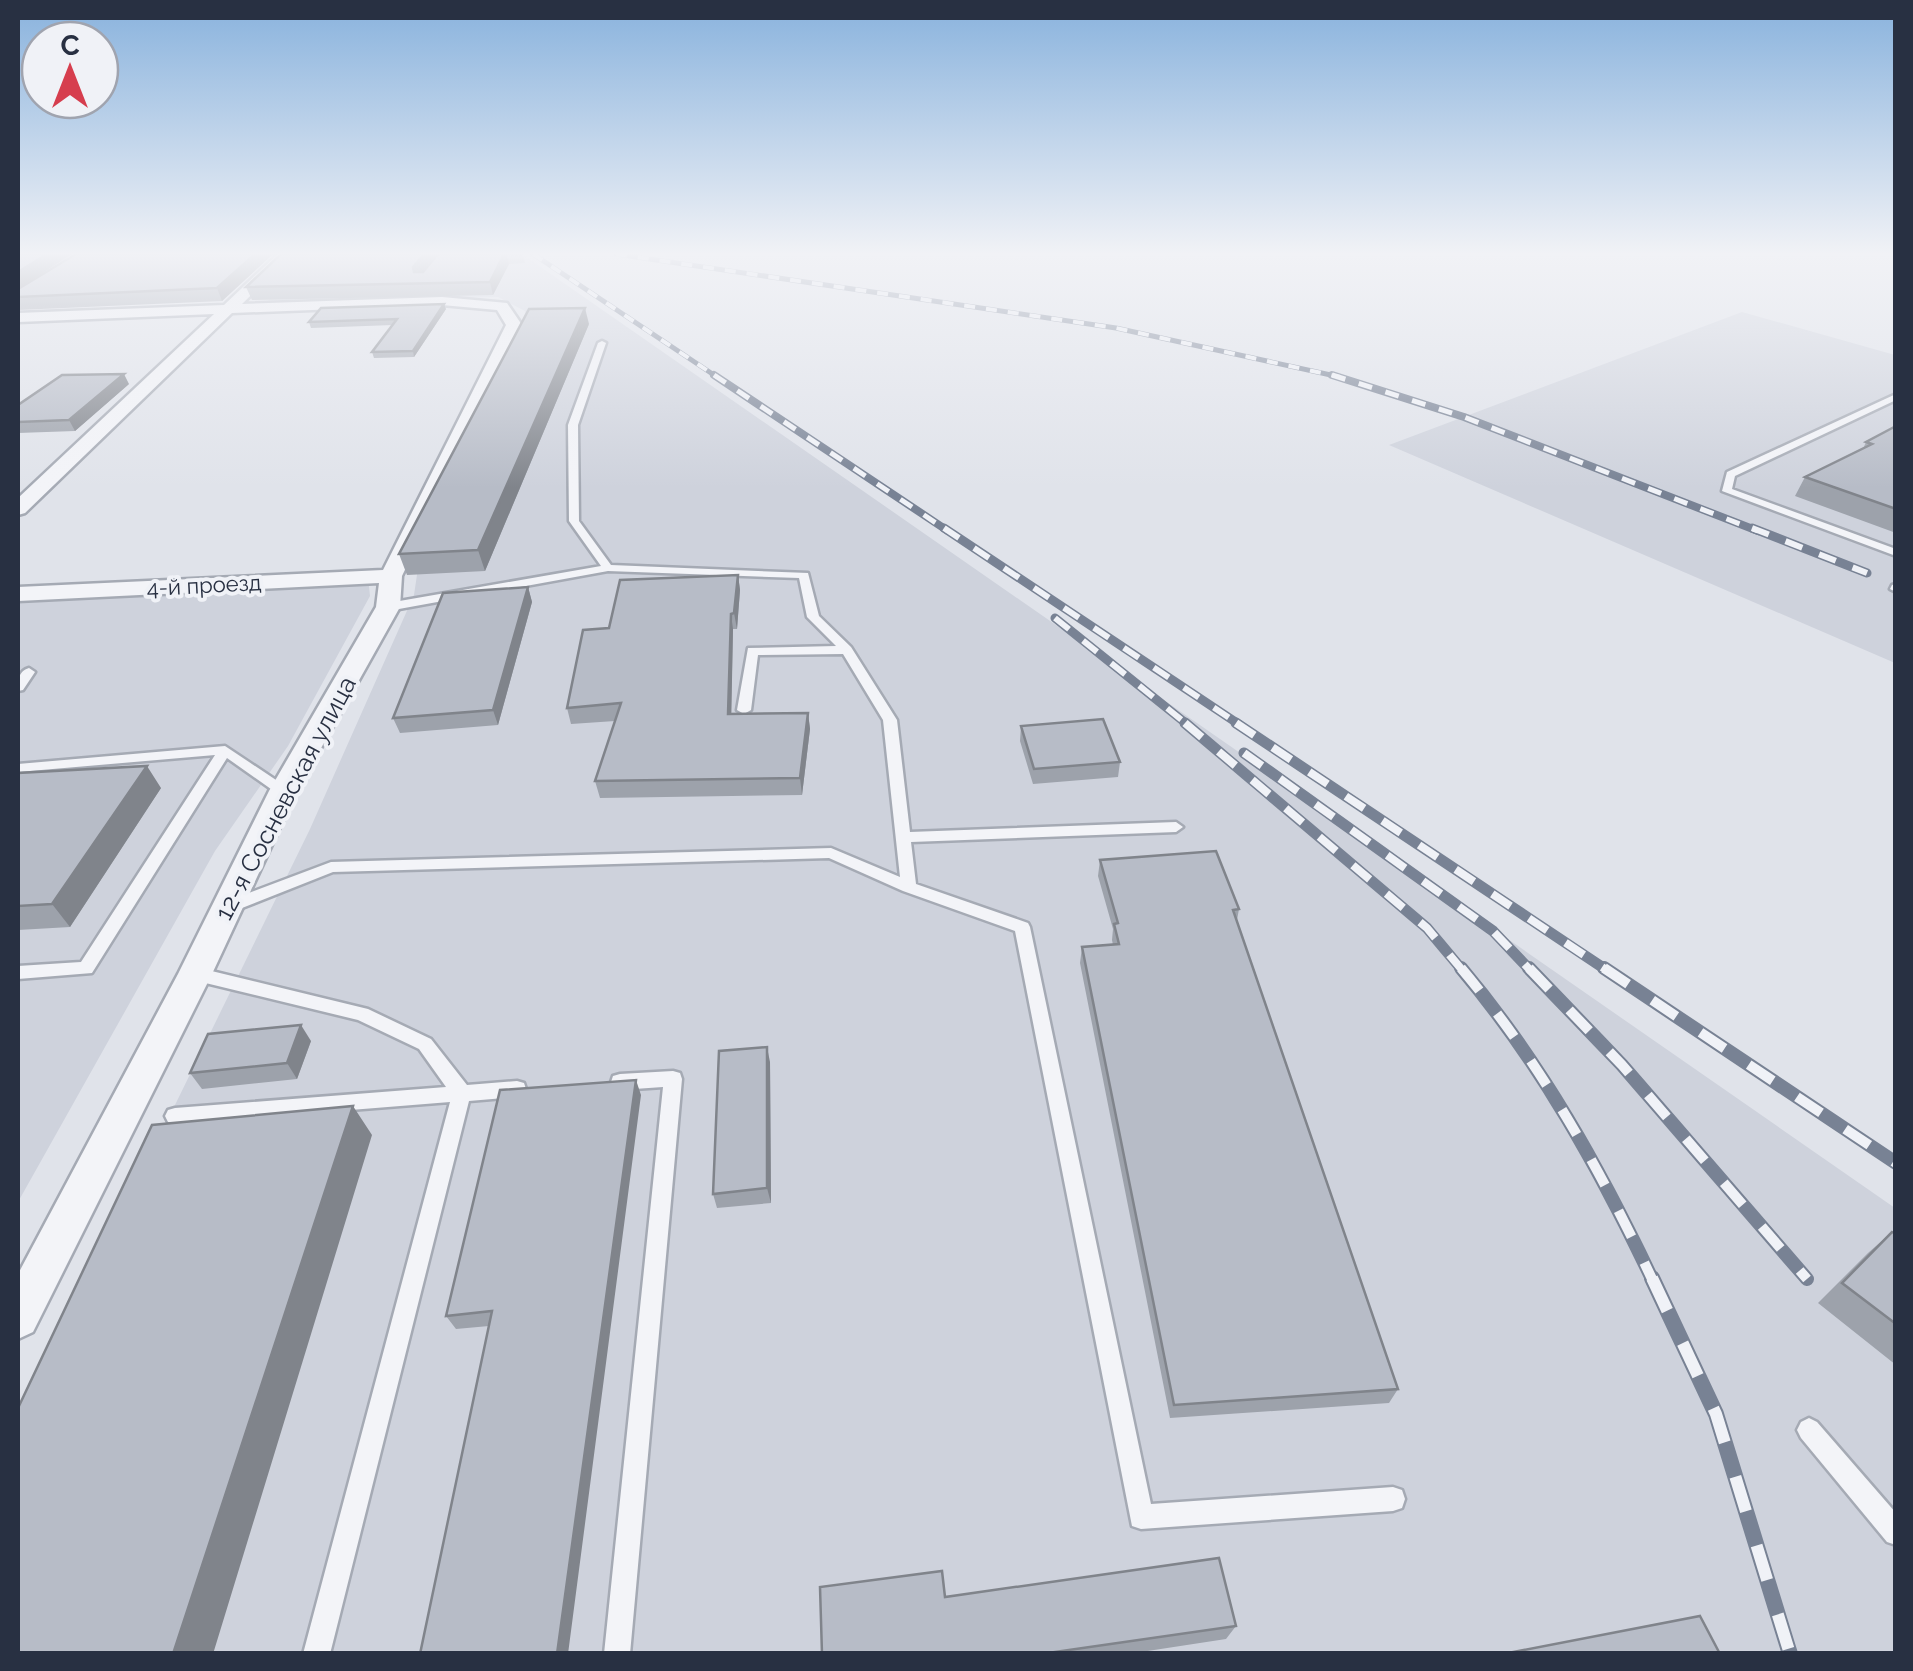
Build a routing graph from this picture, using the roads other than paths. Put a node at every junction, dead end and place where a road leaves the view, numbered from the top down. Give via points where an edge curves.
1 (202, 332) edge
2 (511, 332) edge
3 (602, 343) dead end
4 (1896, 396) edge
5 (18, 509) edge
6 (1896, 554) edge
7 (608, 568) junction
8 (391, 576) junction
9 (18, 594) edge
10 (388, 607) junction
11 (847, 650) junction
12 (29, 672) dead end
13 (18, 687) edge
14 (744, 710) edge
15 (224, 750) junction
16 (18, 768) edge
17 (283, 791) junction
18 (1176, 827) dead end
19 (903, 836) junction
20 (909, 888) junction
21 (227, 907) junction
22 (18, 974) edge
23 (195, 974) junction
24 (596, 1084) edge
25 (539, 1088) edge
26 (462, 1093) junction
27 (175, 1116) dead end
28 (18, 1317) edge
29 (1809, 1430) dead end
30 (1393, 1499) dead end
31 (1896, 1533) edge
32 (316, 1654) edge
33 (617, 1654) edge

1 - 5 street
2 - 8 street, 12-я Сосневская улица
3 - 7 lane via 573,426 574,521
4 - 6 lane via 1730,474 1727,491
7 - 10 lane
7 - 11 lane via 804,575 813,617
8 - 9 street, 4-й проезд
8 - 10 street, 12-я Сосневская улица
10 - 17 street, 12-я Сосневская улица
11 - 14 lane via 752,651
11 - 19 lane via 890,720
12 - 13 lane
15 - 16 lane
15 - 17 lane
15 - 22 lane via 86,968
17 - 21 street, 12-я Сосневская улица
18 - 19 lane
19 - 20 lane
20 - 21 lane via 831,852 331,867
20 - 30 lane via 1022,927 1140,1517
21 - 23 street, 12-я Сосневская улица
23 - 26 lane via 362,1014 425,1044
23 - 28 street, 12-я Сосневская улица
24 - 33 lane via 673,1078
25 - 26 lane
26 - 27 lane
26 - 32 lane
29 - 31 lane

